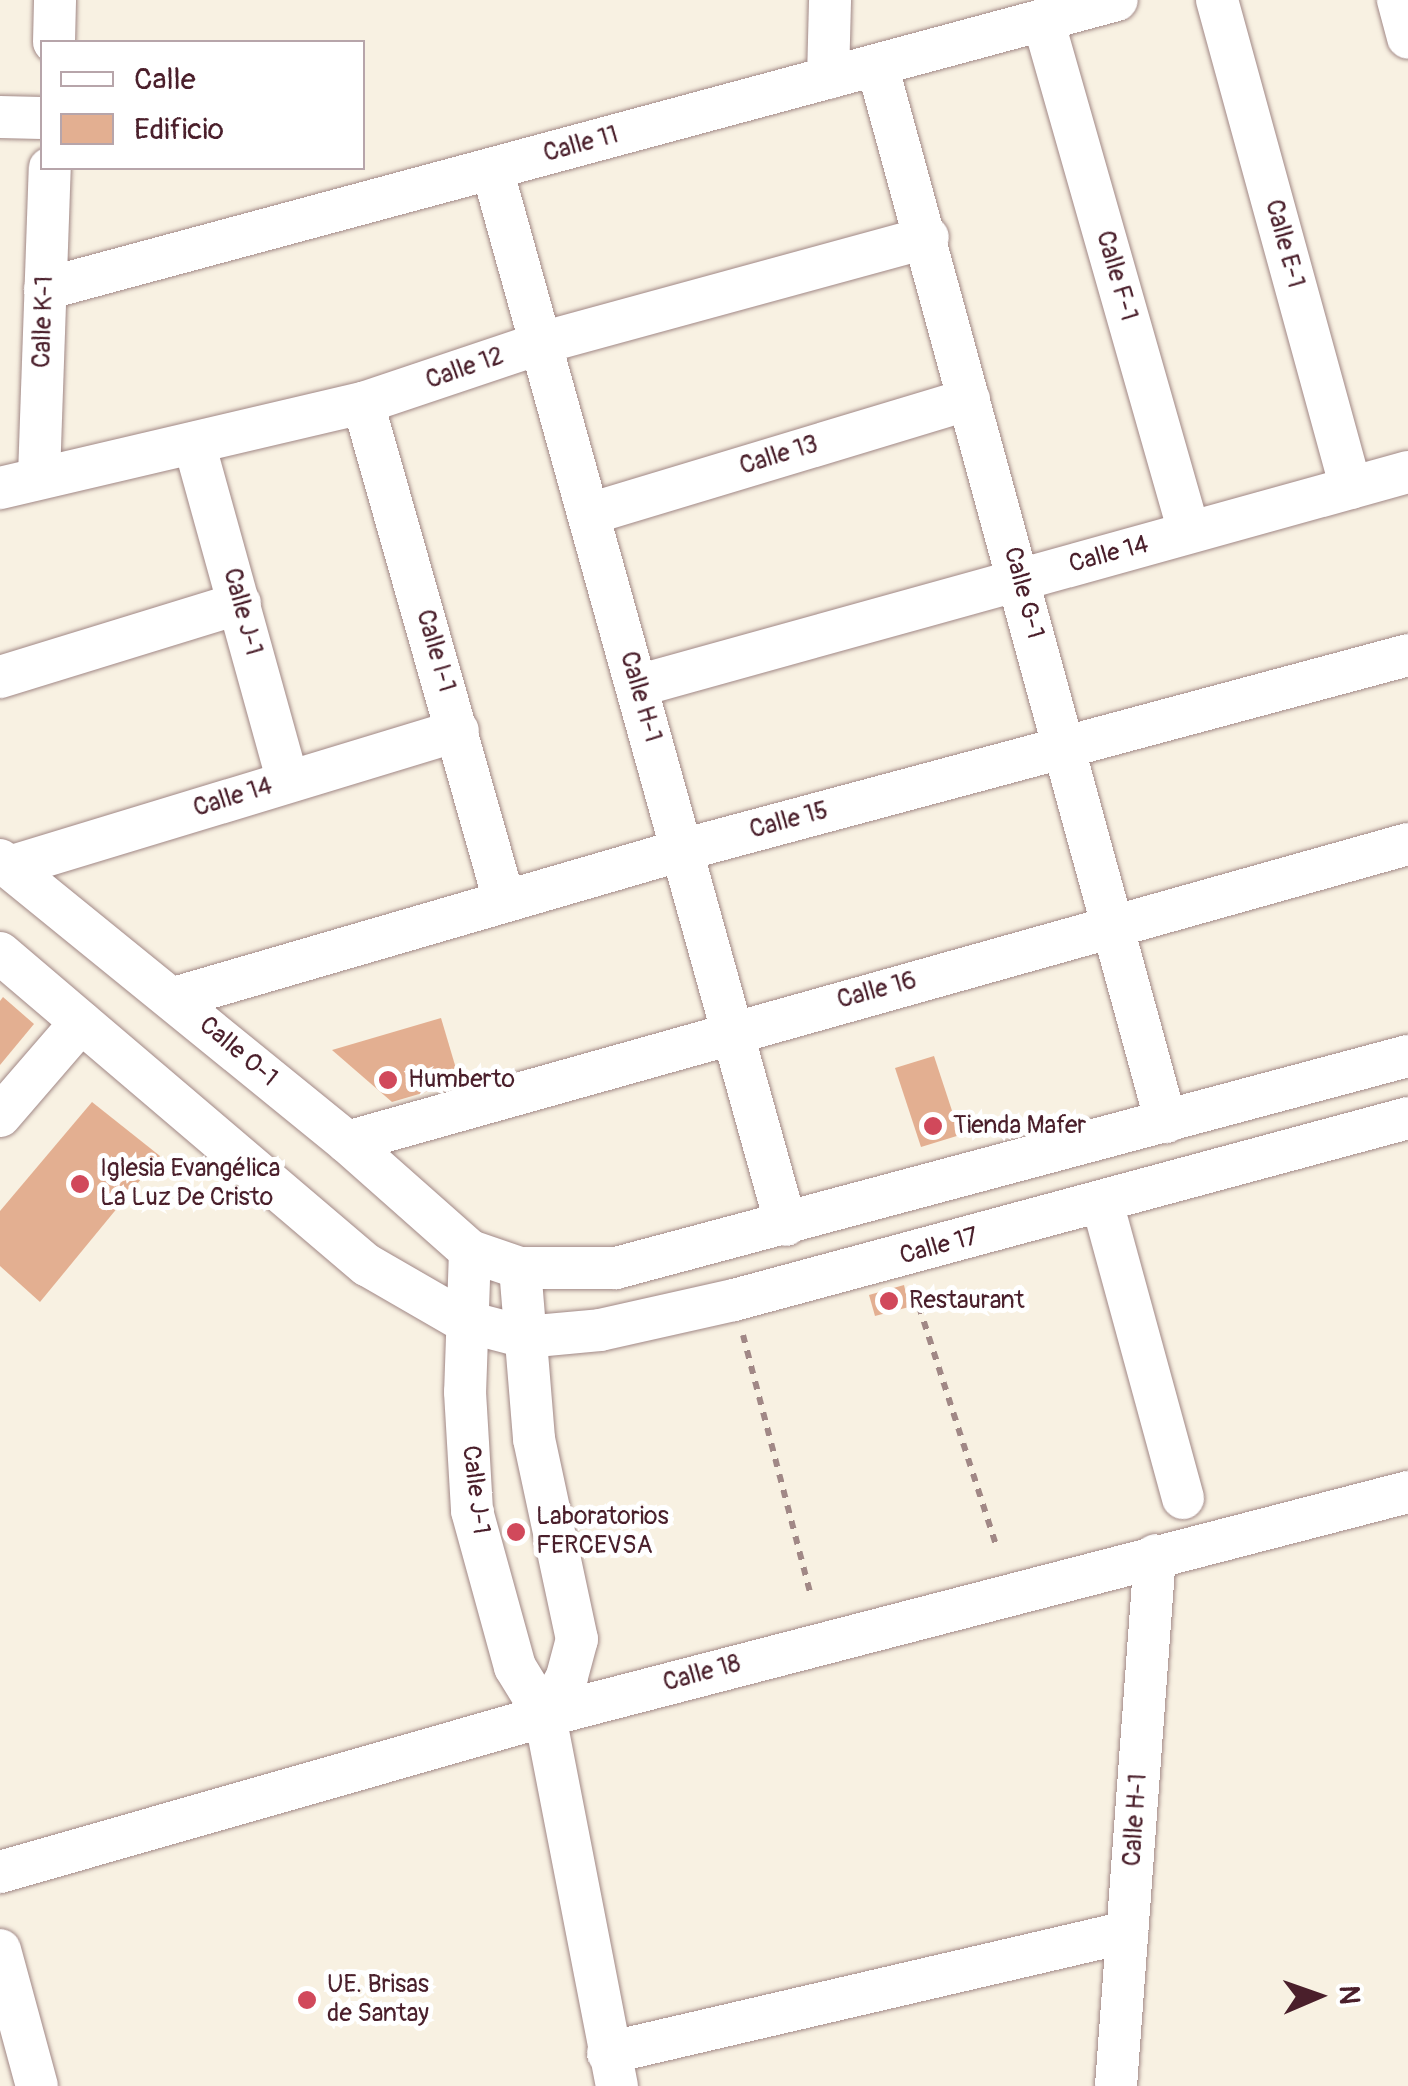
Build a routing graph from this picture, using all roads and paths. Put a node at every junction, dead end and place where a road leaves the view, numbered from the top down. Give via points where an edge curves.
1 (55, 0) edge
2 (830, 0) edge
3 (1117, 0) edge
4 (1217, 0) edge
5 (1398, 0) edge
6 (1031, 15) edge
7 (1408, 38) edge
8 (54, 40) edge
9 (877, 65) junction
10 (828, 78) junction
11 (0, 117) edge
12 (40, 118) edge
13 (50, 170) edge
14 (492, 170) junction
15 (928, 237) junction
16 (46, 290) junction
17 (541, 344) junction
18 (969, 398) junction
19 (363, 403) junction
20 (194, 444) junction
21 (1408, 472) edge
22 (19, 482) edge
23 (1352, 488) junction
24 (588, 514) junction
25 (1190, 532) junction
26 (1020, 579) junction
27 (240, 603) junction
28 (1408, 654) edge
29 (0, 677) edge
30 (636, 686) junction
31 (458, 731) junction
32 (1063, 748) junction
33 (288, 781) junction
34 (1408, 844) edge
35 (682, 850) junction
36 (4, 863) edge
37 (504, 900) junction
38 (1114, 925) junction
39 (0, 953) edge
40 (174, 998) junction
41 (81, 1022) junction
42 (732, 1030) junction
43 (1408, 1056) edge
44 (0, 1116) edge
45 (1408, 1118) edge
46 (1166, 1122) junction
47 (347, 1142) junction
48 (1102, 1202) junction
49 (786, 1225) junction
50 (470, 1251) junction
51 (903, 1256) junction
52 (520, 1268) junction
53 (734, 1300) junction
54 (464, 1321) junction
55 (525, 1337) junction
56 (1408, 1492) edge
57 (1183, 1498) dead end
58 (996, 1544) dead end
59 (1155, 1555) junction
60 (811, 1596) dead end
61 (545, 1716) junction
62 (0, 1872) edge
63 (1127, 1932) junction
64 (0, 1950) edge
65 (612, 2070) edge
66 (37, 2086) edge
67 (1116, 2086) edge

1 - 8 street
2 - 10 street
3 - 6 street, Calle 11
4 - 23 street, Calle E-1
5 - 7 street
6 - 9 street, Calle 11
6 - 25 street, Calle F-1
9 - 10 street, Calle 11
9 - 15 street, Calle G-1
10 - 14 street, Calle 11
11 - 12 street
13 - 16 street, Calle K-1
14 - 16 street, Calle 11
14 - 17 street, Calle H-1
15 - 17 street, Calle 12
15 - 18 street, Calle G-1
16 - 22 street, Calle K-1
17 - 19 street, Calle 12
17 - 24 street, Calle H-1
18 - 24 street, Calle 13
18 - 26 street, Calle G-1
19 - 20 street, Calle 12
19 - 31 street, Calle I-1
20 - 22 street, Calle 12
20 - 27 street, Calle J-1
21 - 23 street, Calle 14
23 - 25 street, Calle 14
24 - 30 street, Calle H-1
25 - 26 street, Calle 14
26 - 30 street, Calle 14
26 - 32 street, Calle G-1
27 - 29 street
27 - 33 street, Calle J-1
28 - 32 street, Calle 15
30 - 35 street, Calle H-1
31 - 33 street, Calle 14
31 - 37 street, Calle I-1
32 - 35 street, Calle 15
32 - 38 street, Calle G-1
33 - 36 street, Calle 14
34 - 38 street, Calle 16
35 - 37 street, Calle 15
35 - 42 street, Calle H-1
36 - 40 street, Calle O-1
37 - 40 street, Calle 15
38 - 42 street, Calle 16
38 - 46 street, Calle G-1
39 - 41 street
40 - 47 street, Calle O-1
41 - 44 street
41 - 54 street via 367,1265
42 - 47 street, Calle 16
42 - 49 street, Calle H-1
43 - 46 street
45 - 48 street, Calle 17
46 - 49 street
47 - 50 street, Calle O-1
48 - 51 street, Calle 17
48 - 57 street
49 - 52 street via 616,1268
50 - 52 street
50 - 54 street, Calle J-1
51 - 53 street, Calle 17
51 - 58 path
52 - 55 street
53 - 55 street, Calle 17 via 600,1330
53 - 60 path
54 - 55 street, Calle 17
54 - 61 street, Calle J-1 via 472,1510 514,1667
55 - 61 street via 534,1439 577,1639 568,1677
56 - 59 street, Calle 18
59 - 61 street, Calle 18
59 - 63 street, Calle H-1
61 - 62 street, Calle 18
61 - 65 street, Calle J-1
63 - 65 street
63 - 67 street, Calle H-1
64 - 66 street

